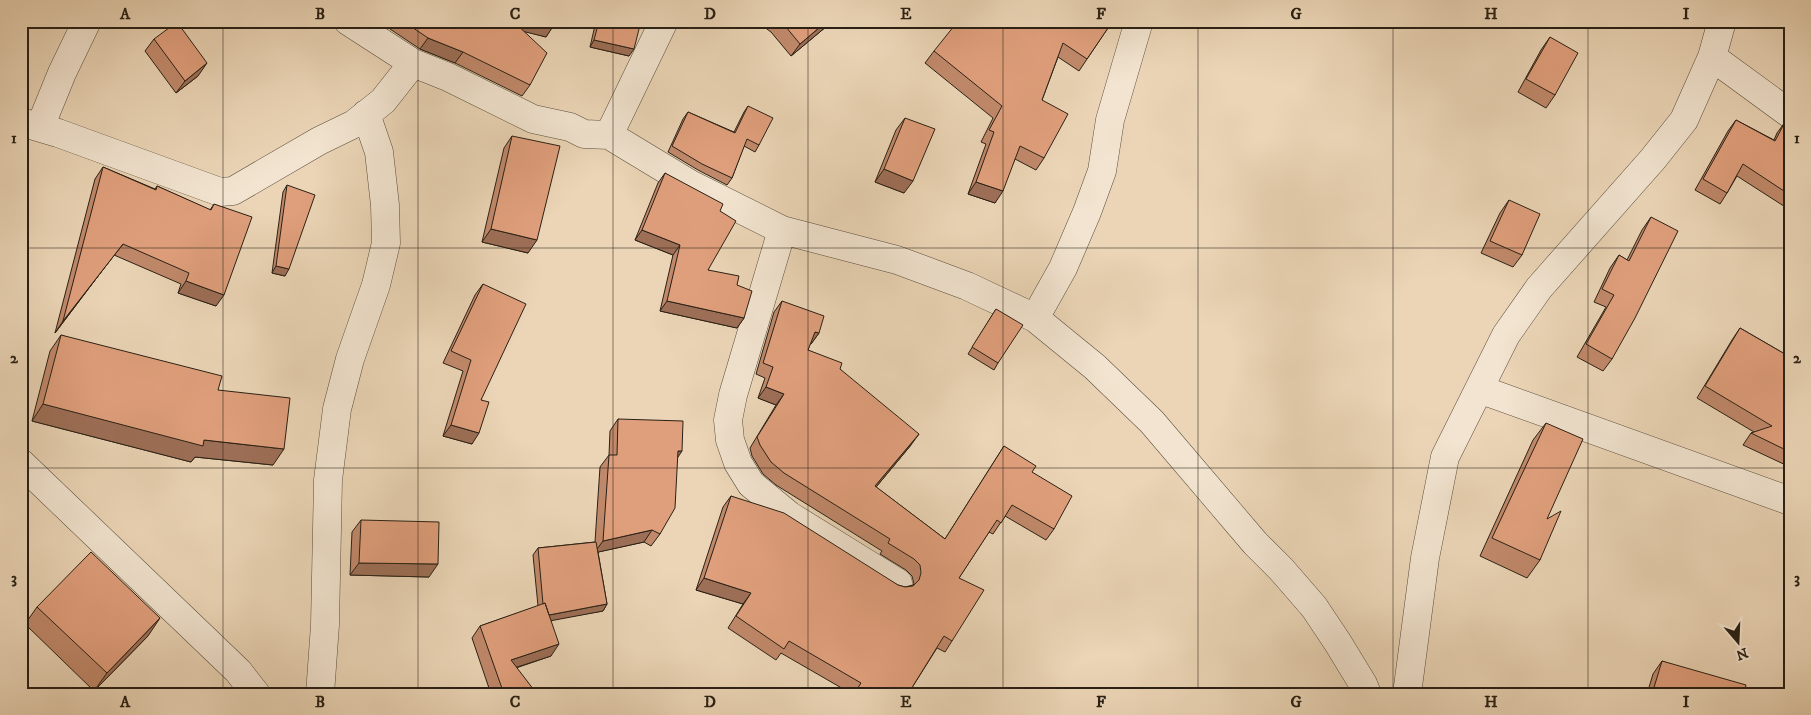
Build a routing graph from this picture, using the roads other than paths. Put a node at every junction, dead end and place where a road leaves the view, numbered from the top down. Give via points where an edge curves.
1 (87, 21) edge
2 (348, 21) edge
3 (664, 21) edge
4 (1139, 21) edge
5 (1722, 21) edge
6 (1712, 57) junction
7 (413, 63) junction
8 (366, 114) junction
9 (1790, 114) edge
10 (31, 125) edge
11 (609, 135) junction
12 (782, 230) junction
13 (1035, 318) junction
14 (1479, 389) junction
15 (21, 463) edge
16 (1790, 501) edge
17 (898, 583) edge
18 (256, 694) edge
19 (320, 694) edge
20 (1367, 694) edge
21 (1407, 694) edge

1 - 10 street via 62,73
2 - 7 street
3 - 11 street
4 - 13 street via 1110,120 1102,171 1088,212 1063,268
5 - 6 street
6 - 9 street
6 - 14 street via 1684,120 1653,160 1539,288 1506,335
7 - 8 street via 383,100
7 - 11 street via 534,120 570,127 584,134
8 - 10 street via 354,124 233,191 220,192
8 - 19 street via 378,152 386,243 376,285 336,409 328,480
11 - 12 street via 690,184
12 - 13 street via 897,260 967,286
12 - 17 street via 733,395 728,420 730,440 738,463 751,484 790,516
13 - 20 street via 1094,367 1152,422 1255,544 1314,607
14 - 16 street
14 - 21 street via 1445,457 1425,558
15 - 18 street via 238,671

